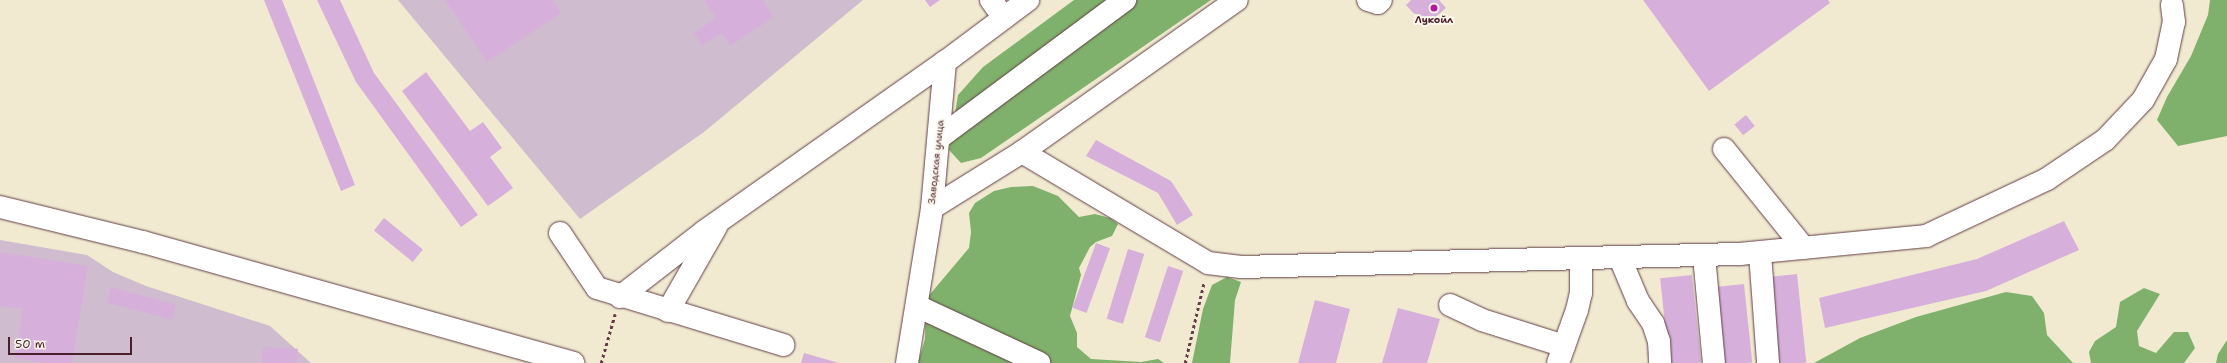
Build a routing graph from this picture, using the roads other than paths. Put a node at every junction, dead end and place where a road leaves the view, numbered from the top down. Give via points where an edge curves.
1 (991, 0) edge
2 (1028, 0) edge
3 (1125, 0) edge
4 (1237, 0) edge
5 (1368, 0) edge
6 (1381, 0) edge
7 (2172, 5) dead end
8 (1004, 18) junction
9 (945, 62) junction
10 (939, 138) junction
11 (1724, 149) dead end
12 (1022, 152) junction
13 (0, 206) edge
14 (932, 208) junction
15 (720, 220) junction
16 (560, 233) dead end
17 (1804, 248) junction
18 (1760, 253) junction
19 (1704, 256) junction
20 (1620, 258) junction
21 (1581, 259) junction
22 (620, 297) junction
23 (1450, 305) dead end
24 (917, 306) junction
25 (668, 311) junction
26 (783, 345) dead end
27 (1561, 354) edge
28 (573, 363) edge
29 (907, 363) edge
30 (1039, 363) edge
31 (1660, 363) edge
32 (1714, 363) edge
33 (1768, 363) edge

1 - 8 street
2 - 8 street
3 - 10 street
4 - 12 street
5 - 6 street via 1378,3
7 - 17 street via 2174,22 2166,59 2143,100 2105,140 2047,179 1926,236
8 - 9 street
9 - 10 street, Заводская улица
9 - 15 street
10 - 14 street, Заводская улица
11 - 17 street
12 - 14 street
12 - 21 street via 1208,263 1273,268
13 - 28 street via 143,242
14 - 24 street, Заводская улица
15 - 22 street
15 - 25 street
16 - 22 street via 598,288
17 - 18 street
18 - 19 street
18 - 33 street
19 - 20 street
19 - 32 street
20 - 21 street
20 - 31 street via 1638,301 1653,323 1659,341
21 - 27 street via 1581,293
22 - 25 street
23 - 27 street
24 - 29 street, Заводская улица
24 - 30 street
25 - 26 street

